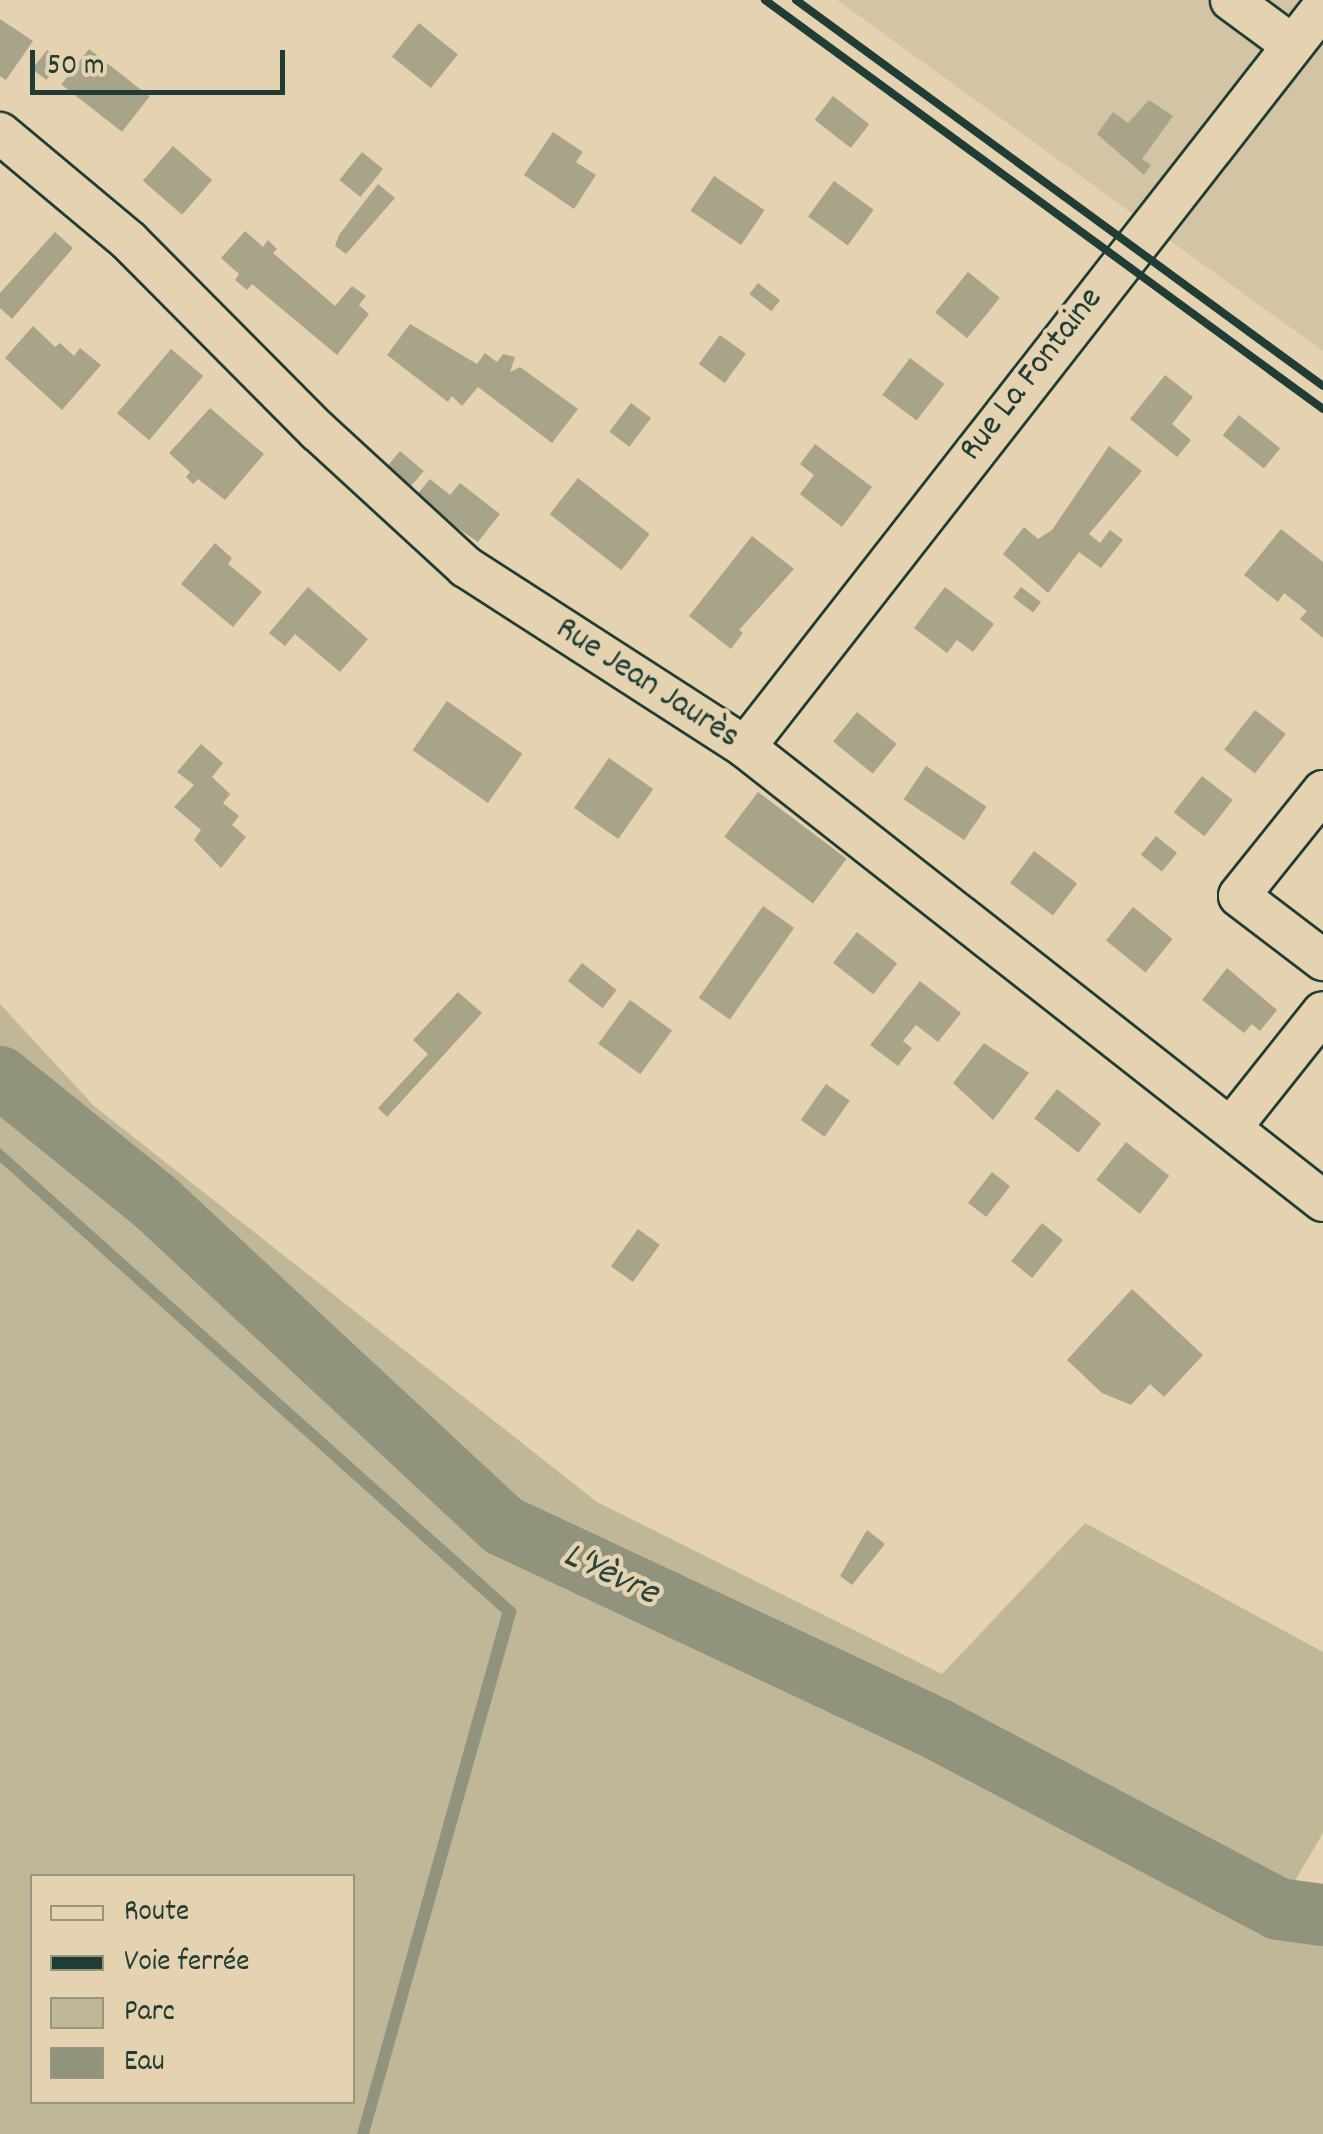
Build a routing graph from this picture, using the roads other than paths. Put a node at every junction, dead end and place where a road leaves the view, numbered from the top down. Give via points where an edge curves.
1 (1231, 0) edge
2 (1323, 7) edge
3 (1292, 46) junction
4 (0, 133) edge
5 (745, 747) junction
6 (1323, 791) edge
7 (1323, 960) edge
8 (1323, 1012) edge
9 (1233, 1125) junction
10 (1323, 1201) edge

1 - 3 street
2 - 3 street, Rue La Fontaine
3 - 5 street, Rue La Fontaine
4 - 5 street, Rue Jean Jaurès via 129,242 466,567
5 - 9 street, Rue Jean Jaurès
6 - 7 street via 1239,896
8 - 9 street
9 - 10 street, Rue Jean Jaurès

